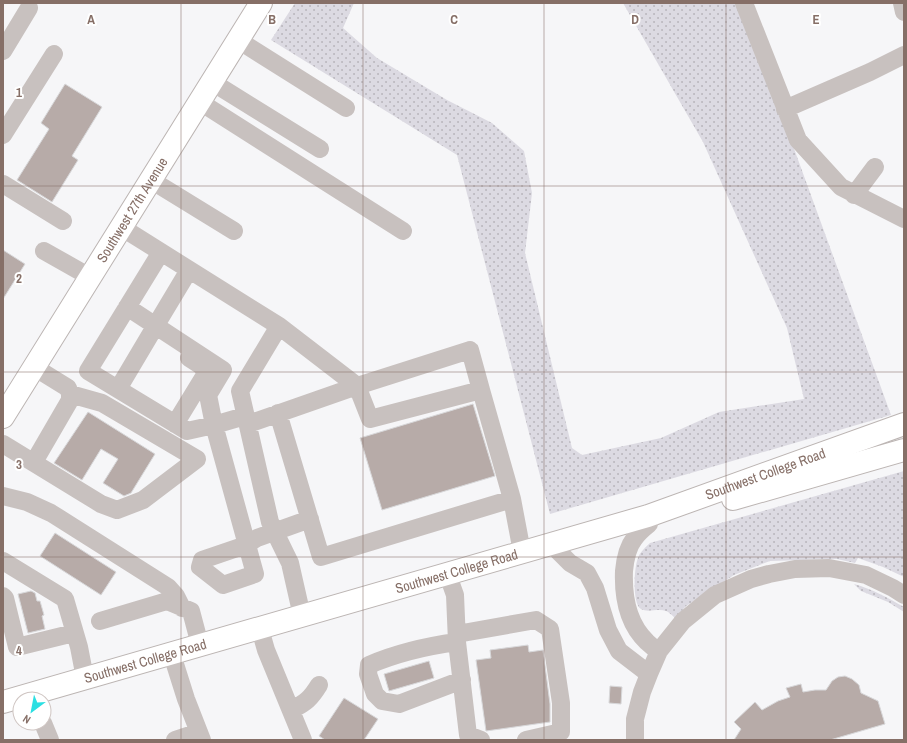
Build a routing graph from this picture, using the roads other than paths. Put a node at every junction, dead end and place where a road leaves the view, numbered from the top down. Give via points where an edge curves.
1 (261, 3) edge
2 (744, 3) edge
3 (902, 3) edge
4 (29, 8) dead end
5 (904, 12) edge
6 (238, 40) junction
7 (3, 51) edge
8 (54, 54) dead end
9 (904, 55) edge
10 (212, 82) junction
11 (200, 102) junction
12 (346, 108) dead end
13 (785, 109) junction
14 (3, 136) edge
15 (320, 149) dead end
16 (875, 167) dead end
17 (151, 180) junction
18 (3, 184) edge
19 (854, 194) junction
20 (904, 219) edge
21 (63, 221) dead end
22 (121, 227) junction
23 (234, 231) dead end
24 (403, 231) dead end
25 (44, 251) dead end
26 (161, 252) junction
27 (189, 270) junction
28 (90, 277) junction
29 (127, 307) junction
30 (278, 326) junction
31 (159, 327) junction
32 (34, 367) junction
33 (357, 386) junction
34 (118, 389) junction
35 (481, 390) junction
36 (69, 391) junction
37 (6, 405) edge
38 (278, 413) junction
39 (246, 420) junction
40 (175, 424) junction
41 (214, 424) junction
42 (904, 424) edge
43 (3, 444) edge
44 (904, 450) edge
45 (34, 462) junction
46 (3, 496) edge
47 (512, 499) junction
48 (310, 519) junction
49 (649, 524) junction
50 (276, 532) junction
51 (557, 550) junction
52 (522, 552) junction
53 (3, 561) edge
54 (450, 581) junction
55 (904, 594) edge
56 (3, 596) edge
57 (182, 608) junction
58 (302, 616) junction
59 (100, 621) dead end
60 (74, 633) junction
61 (262, 636) junction
62 (457, 638) junction
63 (200, 645) junction
64 (660, 652) junction
65 (174, 661) junction
66 (648, 674) junction
67 (85, 678) junction
68 (462, 680) junction
69 (319, 685) dead end
70 (52, 696) edge
71 (3, 702) edge
72 (291, 710) junction
73 (200, 736) edge
74 (175, 740) edge
75 (303, 740) edge
76 (481, 740) edge
77 (526, 740) edge
78 (635, 740) edge

1 - 6 main road, Southwest 27th Avenue
2 - 13 street
3 - 5 street
4 - 7 street
6 - 10 main road, Southwest 27th Avenue
6 - 12 street
8 - 14 street
9 - 13 street
10 - 11 main road, Southwest 27th Avenue
10 - 15 street
11 - 17 main road, Southwest 27th Avenue
11 - 24 street
13 - 19 street via 798,140 842,187
16 - 19 street
17 - 22 main road, Southwest 27th Avenue
17 - 23 street
18 - 21 street
19 - 20 street
22 - 26 street
22 - 28 main road, Southwest 27th Avenue
25 - 28 street
26 - 27 street
26 - 29 street
27 - 30 street
27 - 31 street
28 - 32 main road, Southwest 27th Avenue
29 - 31 street
29 - 34 street via 88,371
30 - 33 street
30 - 39 street via 240,392
31 - 34 street
31 - 40 street via 164,343 203,367 205,375
31 - 41 street via 223,370 208,395
32 - 36 street
32 - 37 main road, Southwest 27th Avenue
33 - 35 street via 370,419
33 - 35 street via 470,350
33 - 38 street
34 - 40 street
35 - 47 street
36 - 45 street via 70,400
36 - 45 street via 102,402 197,459 144,500 117,510 101,504
38 - 39 street
38 - 48 street
39 - 41 street
39 - 50 street via 270,522
40 - 41 street via 187,431
41 - 50 street via 246,545 257,538
42 - 52 main road, Southwest College Road via 648,516
43 - 45 street
44 - 49 main road, Southwest College Road
46 - 57 street via 27,502 51,513 168,587
47 - 48 street via 321,557
47 - 52 street
48 - 50 street
49 - 51 main road, Southwest College Road
49 - 64 street via 633,539 625,560 623,587 628,611 635,625 647,642
50 - 58 street via 290,563
51 - 54 main road, Southwest College Road
51 - 66 street via 570,563 587,573 595,588 608,630 619,651
52 - 58 main road, Southwest College Road
53 - 60 street via 65,599
54 - 61 main road, Southwest College Road
54 - 62 street via 454,595
55 - 64 street via 866,575 829,568 795,569 769,574 715,595 683,621
56 - 60 street via 17,647
57 - 59 street via 167,601
57 - 63 street via 191,611
58 - 63 main road, Southwest College Road
60 - 67 street
61 - 65 main road, Southwest College Road
61 - 72 street
62 - 68 street
62 - 68 street via 384,658 369,665 368,674 375,694 382,701 399,704
62 - 77 street via 536,620 550,629 561,703 561,732
63 - 67 main road, Southwest College Road
64 - 66 street
65 - 70 main road, Southwest College Road
65 - 73 street
66 - 78 street via 635,718
67 - 71 main road, Southwest College Road
68 - 76 street via 468,735
69 - 72 street via 304,704
72 - 75 street
73 - 74 street

